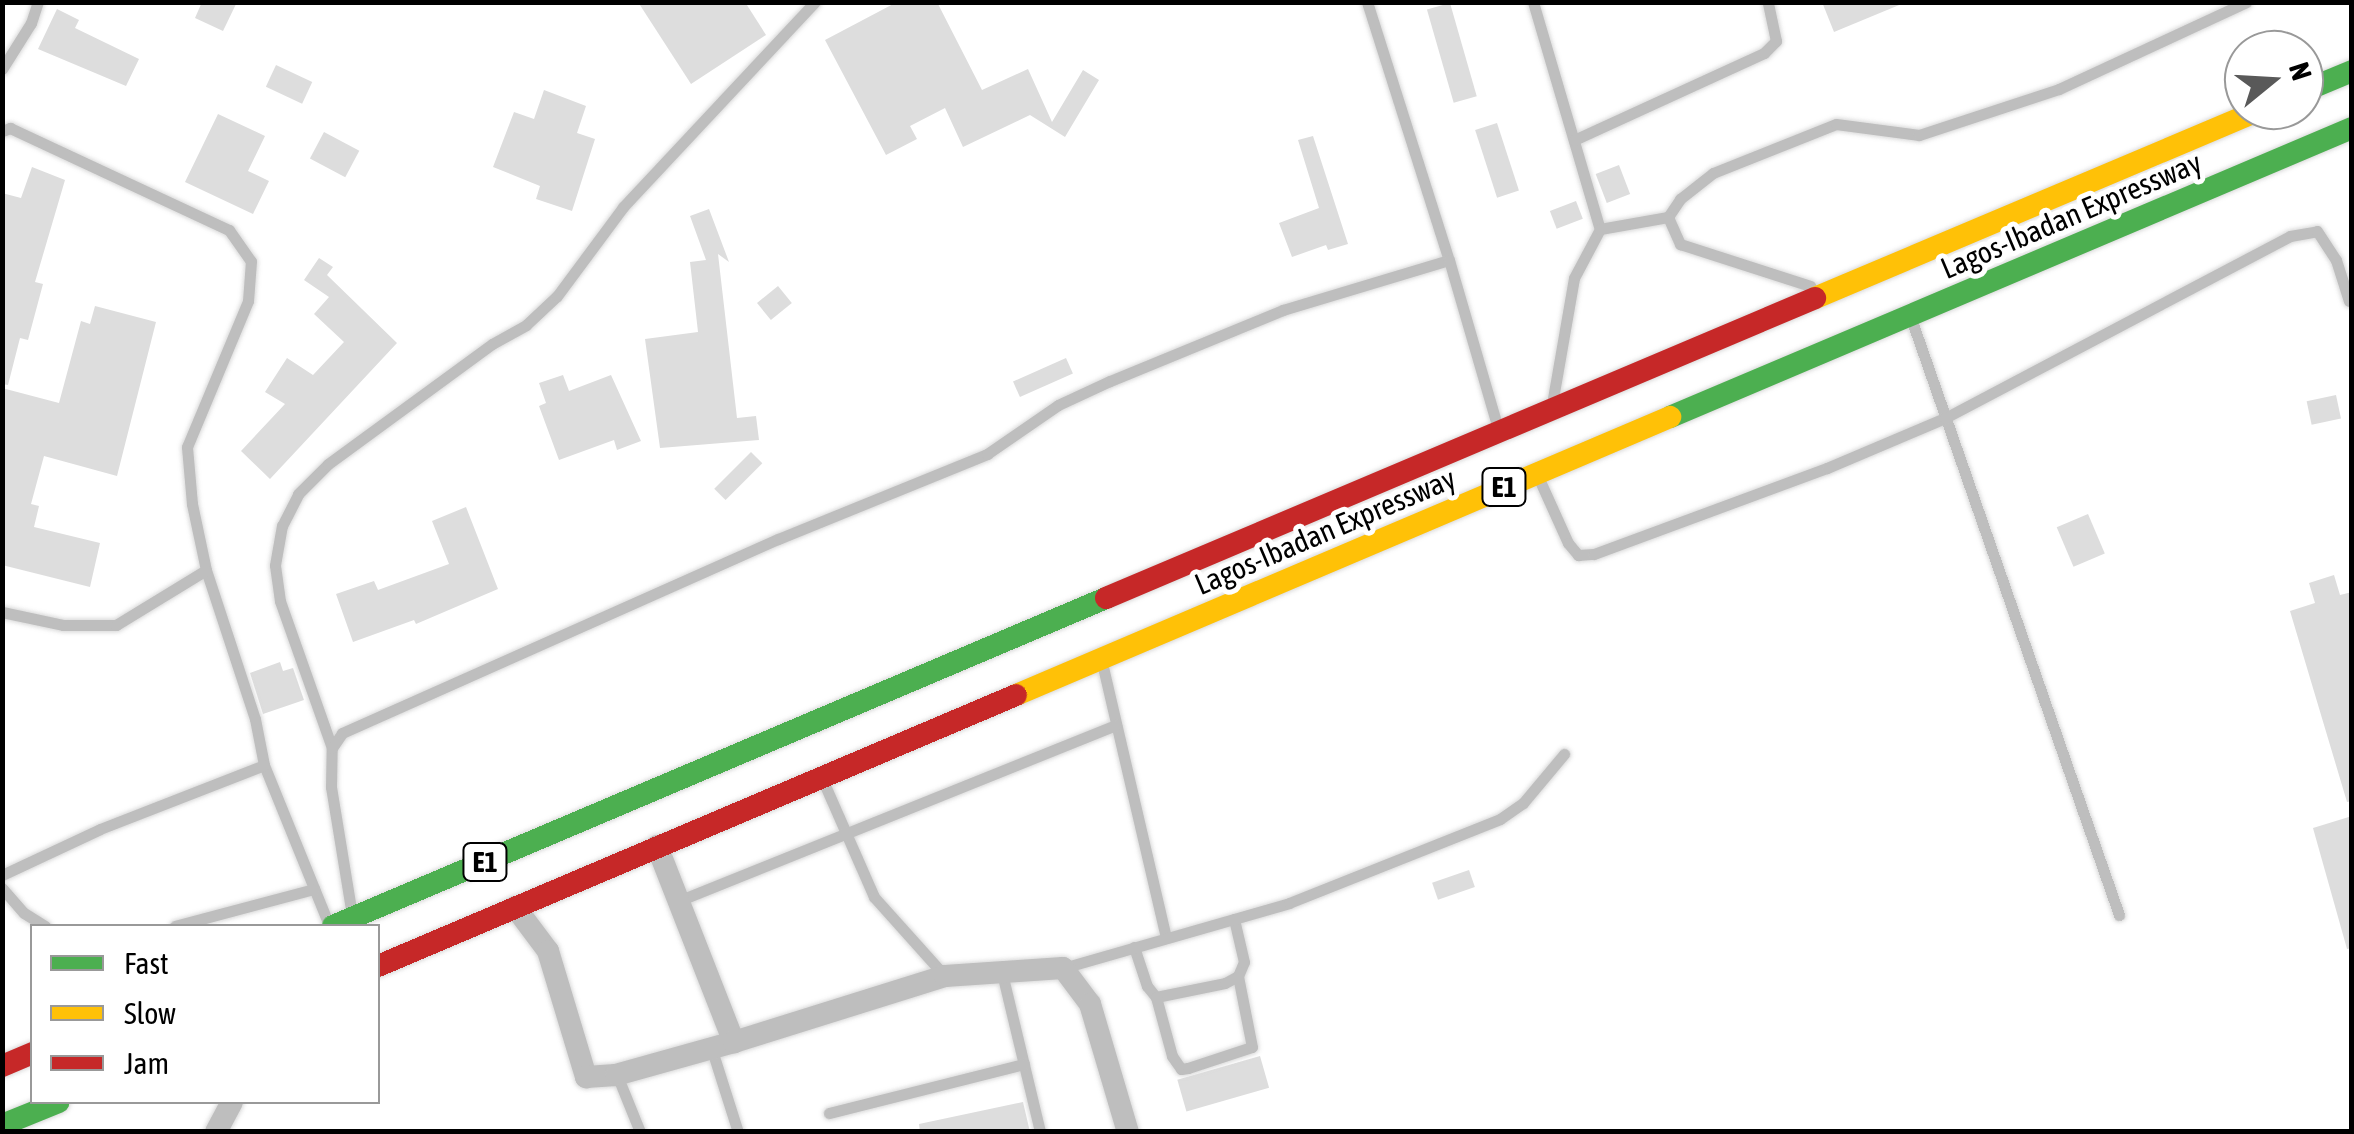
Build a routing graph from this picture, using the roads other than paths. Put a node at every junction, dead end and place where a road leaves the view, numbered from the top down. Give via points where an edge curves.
1 (38, 2) edge
2 (815, 2) edge
3 (1367, 2) edge
4 (1533, 2) edge
5 (1768, 2) edge
6 (2246, 2) edge
7 (2, 69) edge
8 (2352, 71) edge
9 (2324, 83) edge
10 (2224, 125) edge
11 (2352, 128) edge
12 (2, 131) edge
13 (1574, 140) junction
14 (1668, 216) junction
15 (1600, 229) junction
16 (1449, 260) junction
17 (1827, 291) junction
18 (2351, 304) edge
19 (1910, 315) junction
20 (1552, 408) junction
21 (1945, 418) junction
22 (1499, 430) junction
23 (1536, 474) junction
24 (206, 570) junction
25 (2, 612) edge
26 (1100, 658) junction
27 (1116, 726) junction
28 (332, 748) junction
29 (1564, 754) dead end
30 (264, 765) junction
31 (821, 776) junction
32 (845, 834) junction
33 (657, 846) junction
34 (2, 874) edge
35 (2, 888) edge
36 (314, 889) junction
37 (678, 901) junction
38 (515, 907) junction
39 (2118, 915) dead end
40 (1234, 918) junction
41 (42, 924) edge
42 (183, 924) edge
43 (338, 924) edge
44 (1166, 937) junction
45 (1134, 947) junction
46 (380, 965) edge
47 (1063, 968) junction
48 (1001, 969) junction
49 (945, 976) junction
50 (1238, 976) junction
51 (1156, 996) junction
52 (723, 1044) junction
53 (1024, 1064) junction
54 (616, 1075) junction
55 (54, 1104) edge
56 (231, 1104) edge
57 (830, 1113) dead end
58 (2, 1125) edge
59 (216, 1132) edge
60 (640, 1132) edge
61 (738, 1132) edge
62 (1040, 1132) edge
63 (1128, 1132) edge

1 - 7 lane
2 - 28 lane via 623,207 526,325 328,464 298,494 282,526 275,565 280,601
3 - 16 lane
4 - 13 lane
5 - 13 lane via 1776,41 1764,53
6 - 14 lane via 2059,89 1918,135 1836,124 1714,173
8 - 9 highway
10 - 17 highway, Lagos-Ibadan Expressway / E1
11 - 19 highway, Lagos-Ibadan Expressway / E1
12 - 24 lane via 10,128 229,230 250,260 248,301 188,447
13 - 15 lane
14 - 15 lane
14 - 17 lane via 1680,244
15 - 20 lane via 1574,278
16 - 22 lane
16 - 28 lane via 1283,310 1110,381 1058,405 987,454 360,722
17 - 20 highway, Lagos-Ibadan Expressway / E1
18 - 21 lane via 2336,260 2317,232 2290,236
19 - 21 lane
19 - 23 highway, Lagos-Ibadan Expressway / E1
20 - 22 highway, Lagos-Ibadan Expressway / E1
21 - 23 lane via 1594,554 1578,555 1568,543
21 - 39 lane
22 - 43 highway, Lagos-Ibadan Expressway / E1
23 - 26 highway, Lagos-Ibadan Expressway / E1
24 - 25 lane via 116,626 64,625
24 - 30 lane
26 - 27 lane
26 - 31 highway, Lagos-Ibadan Expressway / E1
27 - 32 lane
27 - 44 lane
28 - 43 lane
29 - 40 lane via 1524,803 1500,819
30 - 34 lane
30 - 36 lane
31 - 32 lane
31 - 33 highway, Lagos-Ibadan Expressway / E1
32 - 37 lane
32 - 49 lane via 874,897
33 - 37 street
33 - 38 highway, Lagos-Ibadan Expressway / E1
35 - 41 lane
36 - 42 lane
36 - 43 lane
37 - 52 street
38 - 46 highway, Lagos-Ibadan Expressway / E1
38 - 54 street via 548,952 586,1077
40 - 44 lane
40 - 50 lane via 1244,962
44 - 45 lane
45 - 47 lane
45 - 51 lane
47 - 48 street
47 - 63 street via 1090,1004
48 - 49 street
48 - 53 lane
49 - 52 street
50 - 51 lane
50 - 51 lane via 1252,1047 1188,1068 1172,1056
52 - 54 street
52 - 61 lane
53 - 57 lane
53 - 62 lane
54 - 60 lane
55 - 58 highway
56 - 59 street

